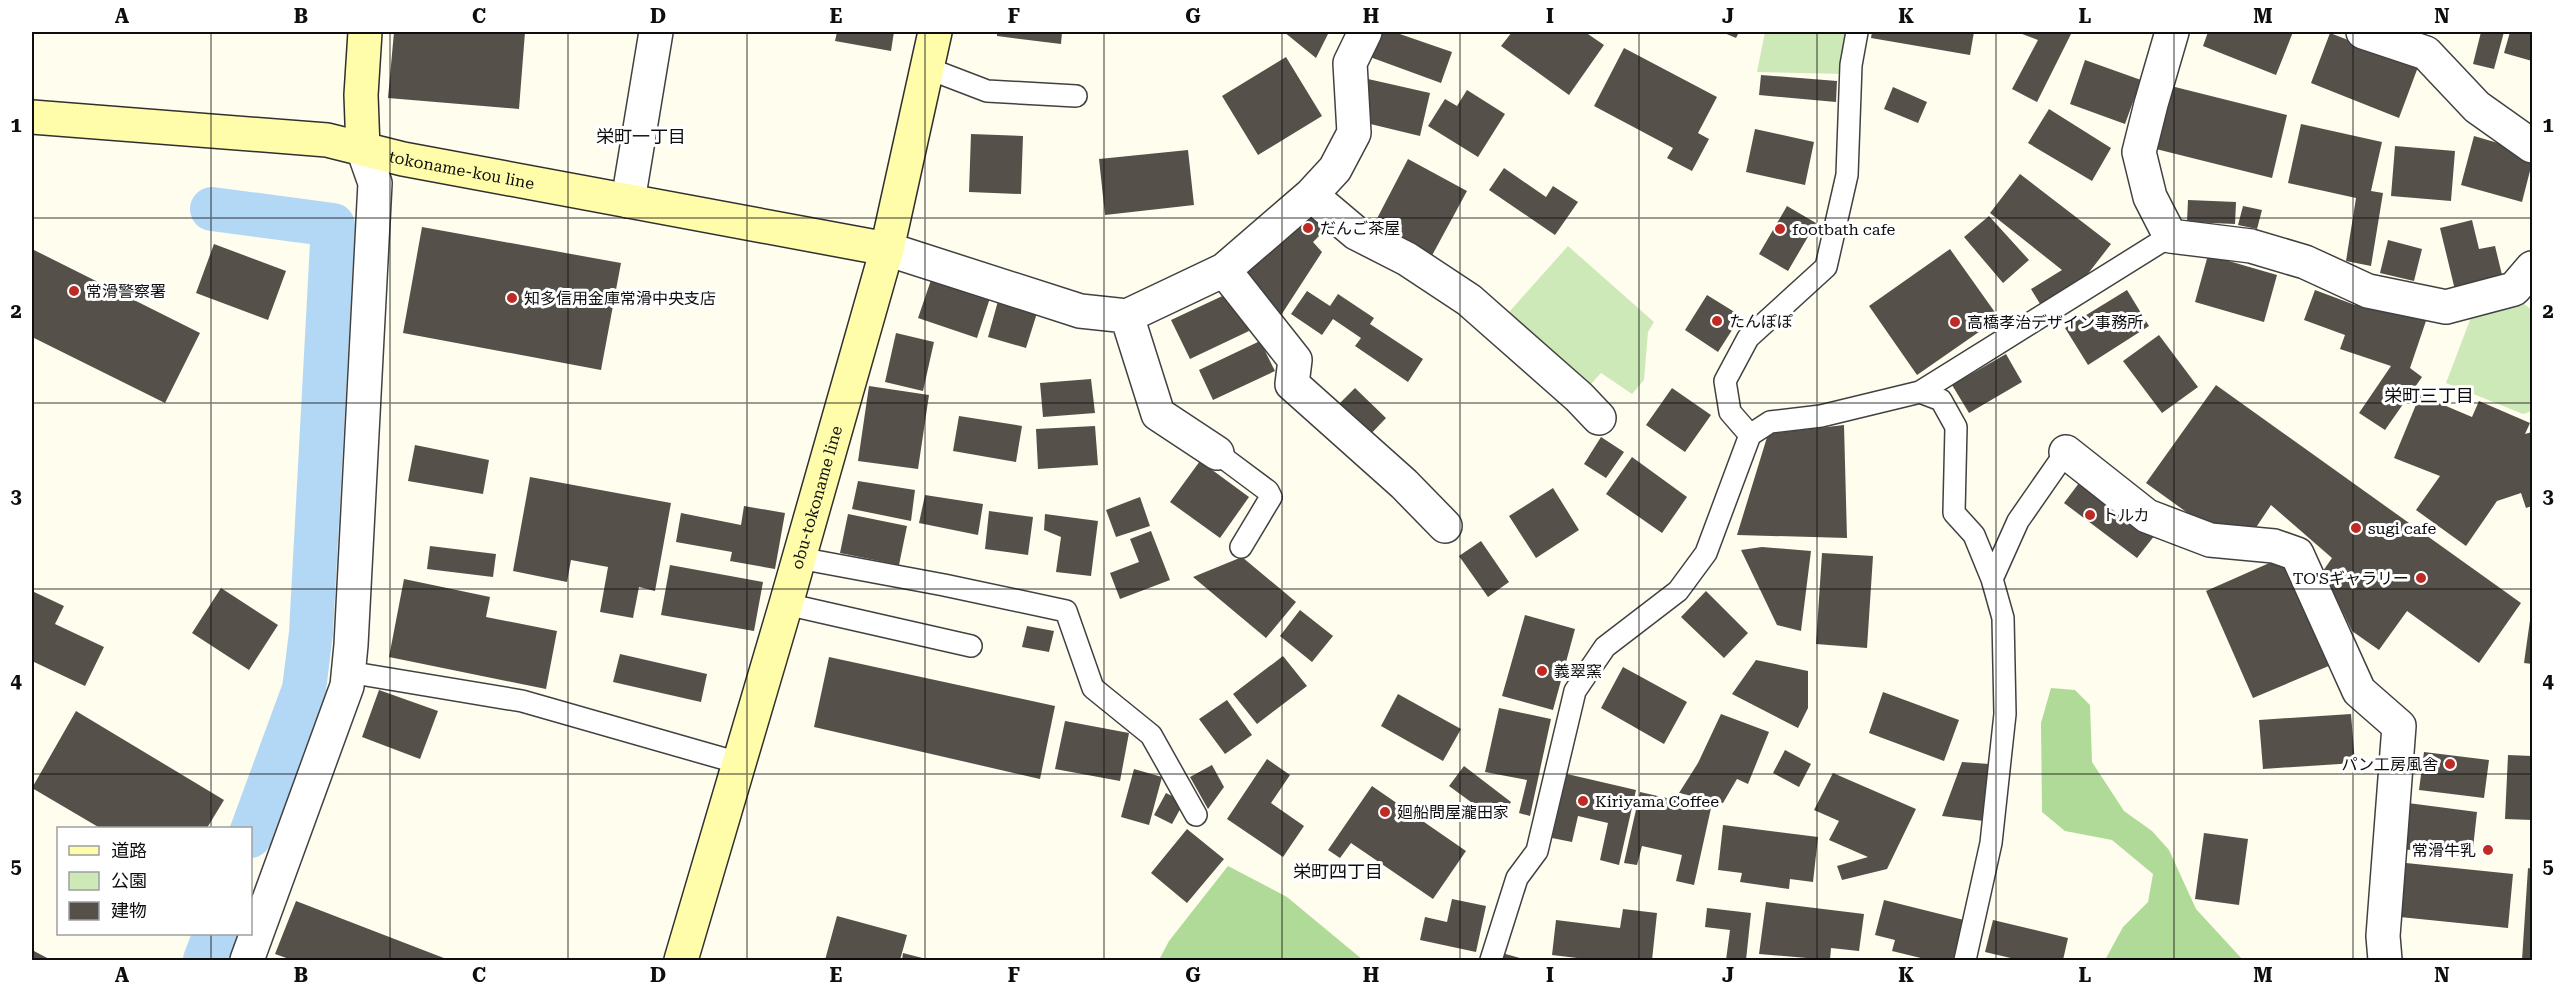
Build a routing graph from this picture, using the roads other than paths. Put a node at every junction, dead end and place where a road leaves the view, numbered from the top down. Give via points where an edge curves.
1 (365, 32) edge
2 (656, 32) edge
3 (935, 32) edge
4 (1365, 32) edge
5 (1857, 32) edge
6 (2172, 32) edge
7 (2363, 32) edge
8 (927, 68) junction
9 (1076, 96) dead end
10 (32, 117) edge
11 (2532, 146) edge
12 (363, 149) junction
13 (1311, 195) junction
14 (628, 201) junction
15 (2170, 236) junction
16 (887, 249) junction
17 (2532, 268) edge
18 (1224, 270) junction
19 (1127, 316) junction
20 (1920, 393) junction
21 (1599, 418) dead end
22 (1750, 435) junction
23 (2066, 452) joint
24 (1216, 453) joint
25 (1445, 526) dead end
26 (1241, 547) dead end
27 (799, 558) junction
28 (1992, 579) junction
29 (786, 604) junction
30 (970, 646) dead end
31 (348, 672) junction
32 (739, 763) junction
33 (1196, 814) dead end
34 (247, 960) edge
35 (681, 960) edge
36 (1491, 960) edge
37 (1965, 960) edge
38 (2385, 960) edge

1 - 12 main road
2 - 14 street
3 - 8 main road, obu-tokoname line
4 - 13 street via 1350,63 1354,133 1335,170
5 - 22 lane via 1851,64 1847,175 1826,267 1748,338 1725,381 1730,412
6 - 15 street via 2139,152 2150,197
7 - 11 street via 2426,53 2476,107
8 - 9 lane via 987,91
8 - 16 main road, obu-tokoname line
10 - 12 main road, tokoname-kou line via 327,140
12 - 14 main road, tokoname-kou line
12 - 31 street via 375,183
13 - 18 street
13 - 21 street via 1356,233 1407,259 1469,300
14 - 16 main road, tokoname-kou line
15 - 17 street via 2251,246 2305,262 2368,291 2446,307 2514,289
15 - 20 lane
16 - 19 street via 1080,311
16 - 27 main road, obu-tokoname line
18 - 19 street
18 - 25 street via 1295,360 1292,384
19 - 24 street via 1158,414
20 - 22 lane via 1821,416 1770,422
20 - 28 lane via 1941,400 1956,427 1954,513 1974,535
22 - 36 lane via 1706,553 1678,591 1605,647 1575,691 1537,850 1517,878
23 - 28 lane via 2018,521
23 - 38 street via 2147,516 2210,540 2274,546 2297,554 2359,691 2399,726 2383,936
24 - 26 lane via 1271,497
27 - 29 main road, obu-tokoname line
27 - 33 lane via 1066,611 1093,688 1150,735
28 - 37 lane via 2003,618 2005,714 1991,843
29 - 30 lane
29 - 32 main road, obu-tokoname line
31 - 32 lane via 522,701
31 - 34 street via 343,697
32 - 35 main road, obu-tokoname line

